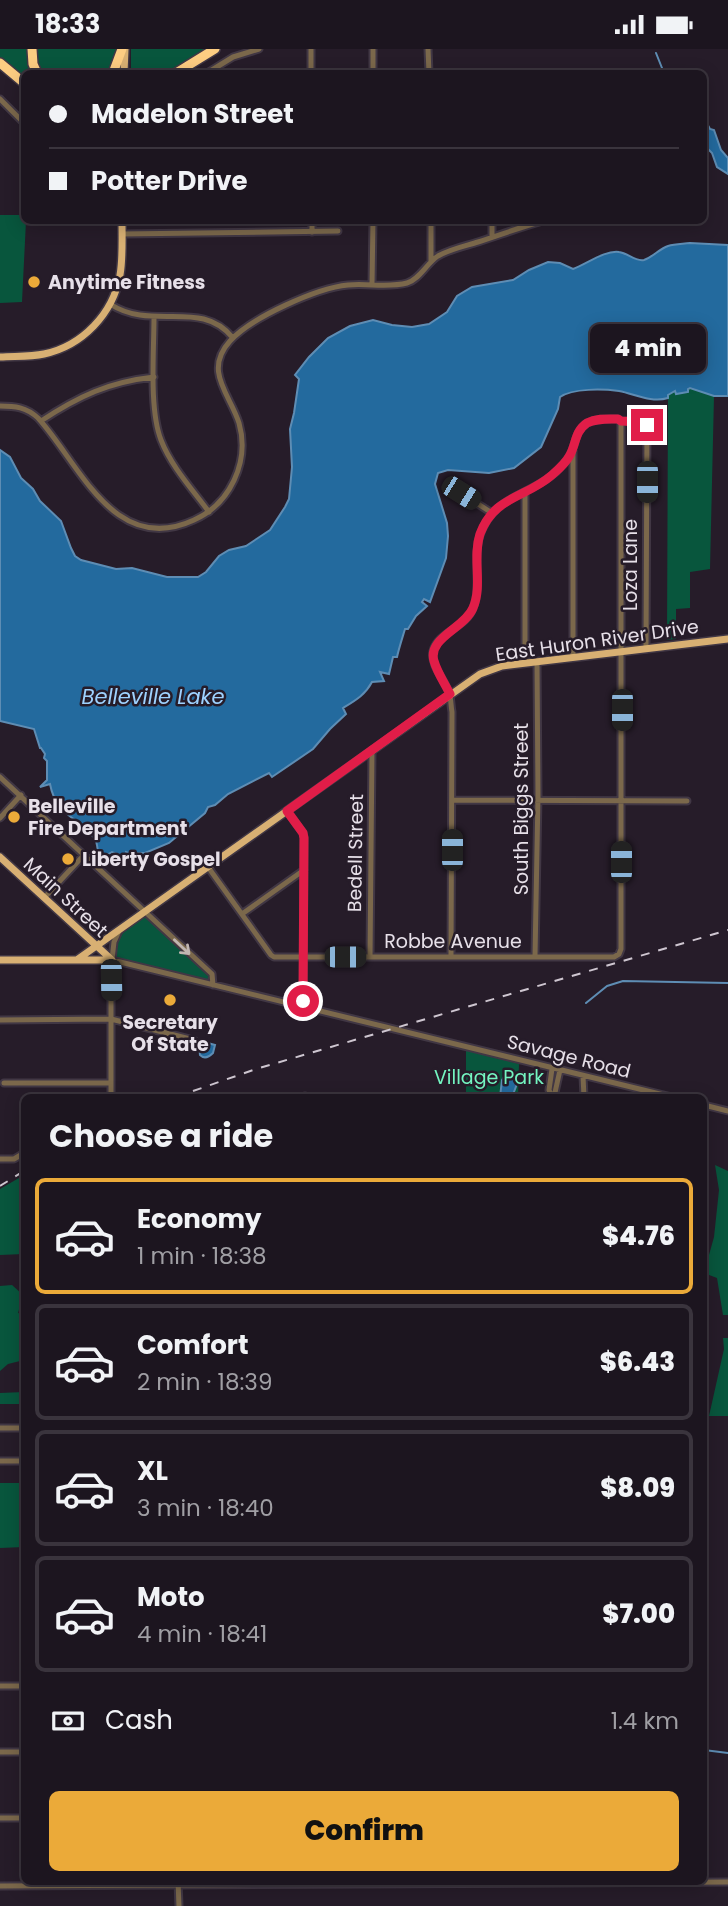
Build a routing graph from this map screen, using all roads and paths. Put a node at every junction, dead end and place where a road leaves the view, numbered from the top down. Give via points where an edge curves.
1 (32, 49) edge
2 (124, 49) edge
3 (215, 49) edge
4 (259, 49) edge
5 (311, 49) edge
6 (373, 49) edge
7 (428, 49) edge
8 (0, 63) edge
9 (36, 70) edge
10 (114, 70) edge
11 (124, 70) edge
12 (181, 70) edge
13 (213, 70) edge
14 (311, 70) edge
15 (373, 70) edge
16 (429, 70) edge
17 (21, 80) edge
18 (0, 99) edge
19 (21, 120) edge
20 (122, 224) edge
21 (312, 224) edge
22 (373, 224) edge
23 (431, 224) edge
24 (492, 224) edge
25 (533, 224) edge
26 (338, 231) dead end
27 (312, 232) junction
28 (122, 234) junction
29 (492, 237) junction
30 (431, 261) junction
31 (372, 284) junction
32 (110, 304) junction
33 (154, 317) junction
34 (233, 338) junction
35 (0, 357) edge
36 (154, 377) junction
37 (0, 406) edge
38 (41, 421) junction
39 (621, 421) junction
40 (573, 446) junction
41 (525, 492) junction
42 (461, 493) dead end
43 (209, 512) junction
44 (492, 513) junction
45 (728, 639) edge
46 (646, 649) junction
47 (622, 651) junction
48 (572, 657) junction
49 (537, 662) junction
50 (525, 663) junction
51 (450, 694) junction
52 (372, 750) junction
53 (0, 777) edge
54 (20, 795) junction
55 (452, 800) junction
56 (622, 800) junction
57 (537, 801) junction
58 (687, 801) dead end
59 (287, 811) junction
60 (0, 818) edge
61 (84, 855) junction
62 (0, 857) edge
63 (208, 867) junction
64 (304, 870) junction
65 (44, 898) junction
66 (145, 912) junction
67 (242, 914) junction
68 (120, 929) junction
69 (95, 947) junction
70 (451, 956) junction
71 (536, 956) junction
72 (303, 957) junction
73 (370, 957) junction
74 (78, 959) junction
75 (0, 960) edge
76 (112, 960) junction
77 (213, 985) junction
78 (303, 1007) junction
79 (111, 1019) junction
80 (0, 1020) edge
81 (194, 1040) dead end
82 (552, 1069) junction
83 (560, 1070) junction
84 (583, 1076) junction
85 (4, 1083) dead end
86 (111, 1083) junction
87 (111, 1094) edge
88 (551, 1094) edge
89 (554, 1094) edge
90 (584, 1094) edge
91 (658, 1094) edge
92 (707, 1106) edge
93 (728, 1111) edge
94 (21, 1155) edge
95 (0, 1159) edge
96 (0, 1428) edge
97 (21, 1428) edge
98 (0, 1461) edge
99 (21, 1461) edge
100 (0, 1686) edge
101 (21, 1686) edge
102 (0, 1752) edge
103 (21, 1752) edge
104 (0, 1818) edge
105 (21, 1818) edge
106 (707, 1882) edge
107 (728, 1882) edge
108 (59, 1885) edge
109 (178, 1885) edge
110 (0, 1886) edge
111 (179, 1906) edge

1 - 9 highway
2 - 10 highway
2 - 11 main road
3 - 12 highway
4 - 13 street
5 - 14 street
6 - 15 street
7 - 16 street
8 - 17 highway
18 - 19 street
20 - 28 main road
21 - 27 street
22 - 31 street
23 - 30 street
24 - 29 street
25 - 29 street
26 - 27 street
27 - 28 street
28 - 32 main road via 120,275
29 - 30 street
30 - 31 street via 409,283
31 - 34 street via 340,286 304,298 264,316
32 - 33 street via 130,314
32 - 35 main road via 89,331 68,345 41,354
33 - 34 street via 211,319
33 - 36 street
34 - 43 street via 222,354 219,373 239,424 242,457 231,487
36 - 38 street via 94,391
36 - 43 street via 155,415 162,442
37 - 38 street via 24,408
38 - 43 street via 98,498 123,518 144,526 166,527
39 - 40 street via 588,423
39 - 46 street, Loza Lane via 647,426
39 - 47 street
40 - 41 street via 555,473
40 - 48 street
41 - 44 street
41 - 50 street
42 - 44 street
44 - 51 street via 477,548 473,608 465,621 439,640 433,652
45 - 46 main road, East Huron River Drive
46 - 47 main road, East Huron River Drive
47 - 48 main road, East Huron River Drive
47 - 56 street
48 - 49 main road, East Huron River Drive
49 - 50 main road, East Huron River Drive
49 - 57 street, South Biggs Street
50 - 51 main road, East Huron River Drive via 485,671
51 - 52 main road, East Huron River Drive
51 - 55 street
52 - 59 main road, East Huron River Drive
52 - 73 street, Bedell Street
53 - 54 street
54 - 60 street
54 - 61 street
55 - 57 street
55 - 70 street
56 - 57 street
56 - 58 street
56 - 71 street, Robbe Avenue via 619,954
57 - 71 street, South Biggs Street
59 - 63 main road, East Huron River Drive
59 - 64 street via 304,835
61 - 65 street
61 - 66 street
62 - 65 main road, Main Street
63 - 66 main road, East Huron River Drive
63 - 67 street
64 - 67 street
64 - 72 street
65 - 69 main road, Main Street
66 - 68 main road, East Huron River Drive
66 -> 77 street via 212,974
67 - 72 street, Robbe Avenue via 271,955
68 - 69 main road, East Huron River Drive
68 - 76 street
69 - 74 main road, East Huron River Drive
69 - 76 main road, Main Street
70 - 71 street, Robbe Avenue
70 - 73 street, Robbe Avenue
72 - 73 street, Robbe Avenue
72 - 78 street
74 - 75 main road
74 - 76 main road
76 - 77 street, Savage Road
76 - 79 street
77 - 78 street, Savage Road
78 - 82 street, Savage Road
79 - 80 street
79 - 81 street
79 - 86 street
82 - 83 street, Savage Road
82 - 88 street
83 - 84 street, Savage Road
83 - 89 street
84 - 90 street
84 - 91 street, Savage Road
85 - 86 street
86 - 87 street
92 - 93 street
94 - 95 street
96 - 97 street
98 - 99 street
100 - 101 street
102 - 103 street
104 - 105 street
106 - 107 street
108 - 110 street
109 - 111 street

